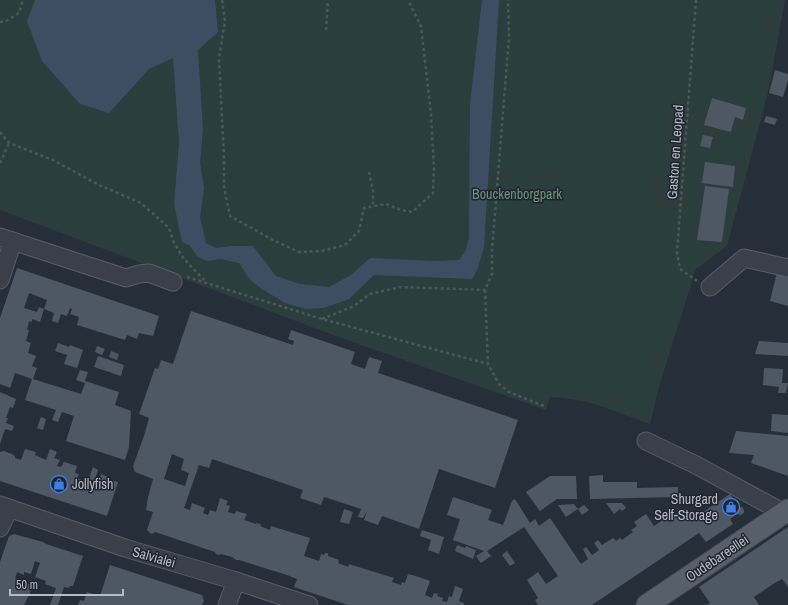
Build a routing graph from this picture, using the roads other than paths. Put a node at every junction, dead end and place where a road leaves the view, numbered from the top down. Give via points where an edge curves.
1 (7, 239) edge
2 (788, 268) edge
3 (180, 279) road end
4 (0, 280) edge
5 (710, 287) road end
6 (646, 441) dead end
7 (5, 507) edge
8 (786, 511) edge
9 (0, 528) edge
10 (236, 581) junction
11 (227, 605) edge
12 (309, 605) edge
13 (647, 605) edge

1 - 3 street via 126,278 149,274
1 - 4 street
2 - 5 street via 744,258
6 - 8 street
7 - 9 street
7 - 10 street, Salvialei via 125,548
8 - 13 main road, Oudebareellei
10 - 11 street
10 - 12 street, Salvialei

